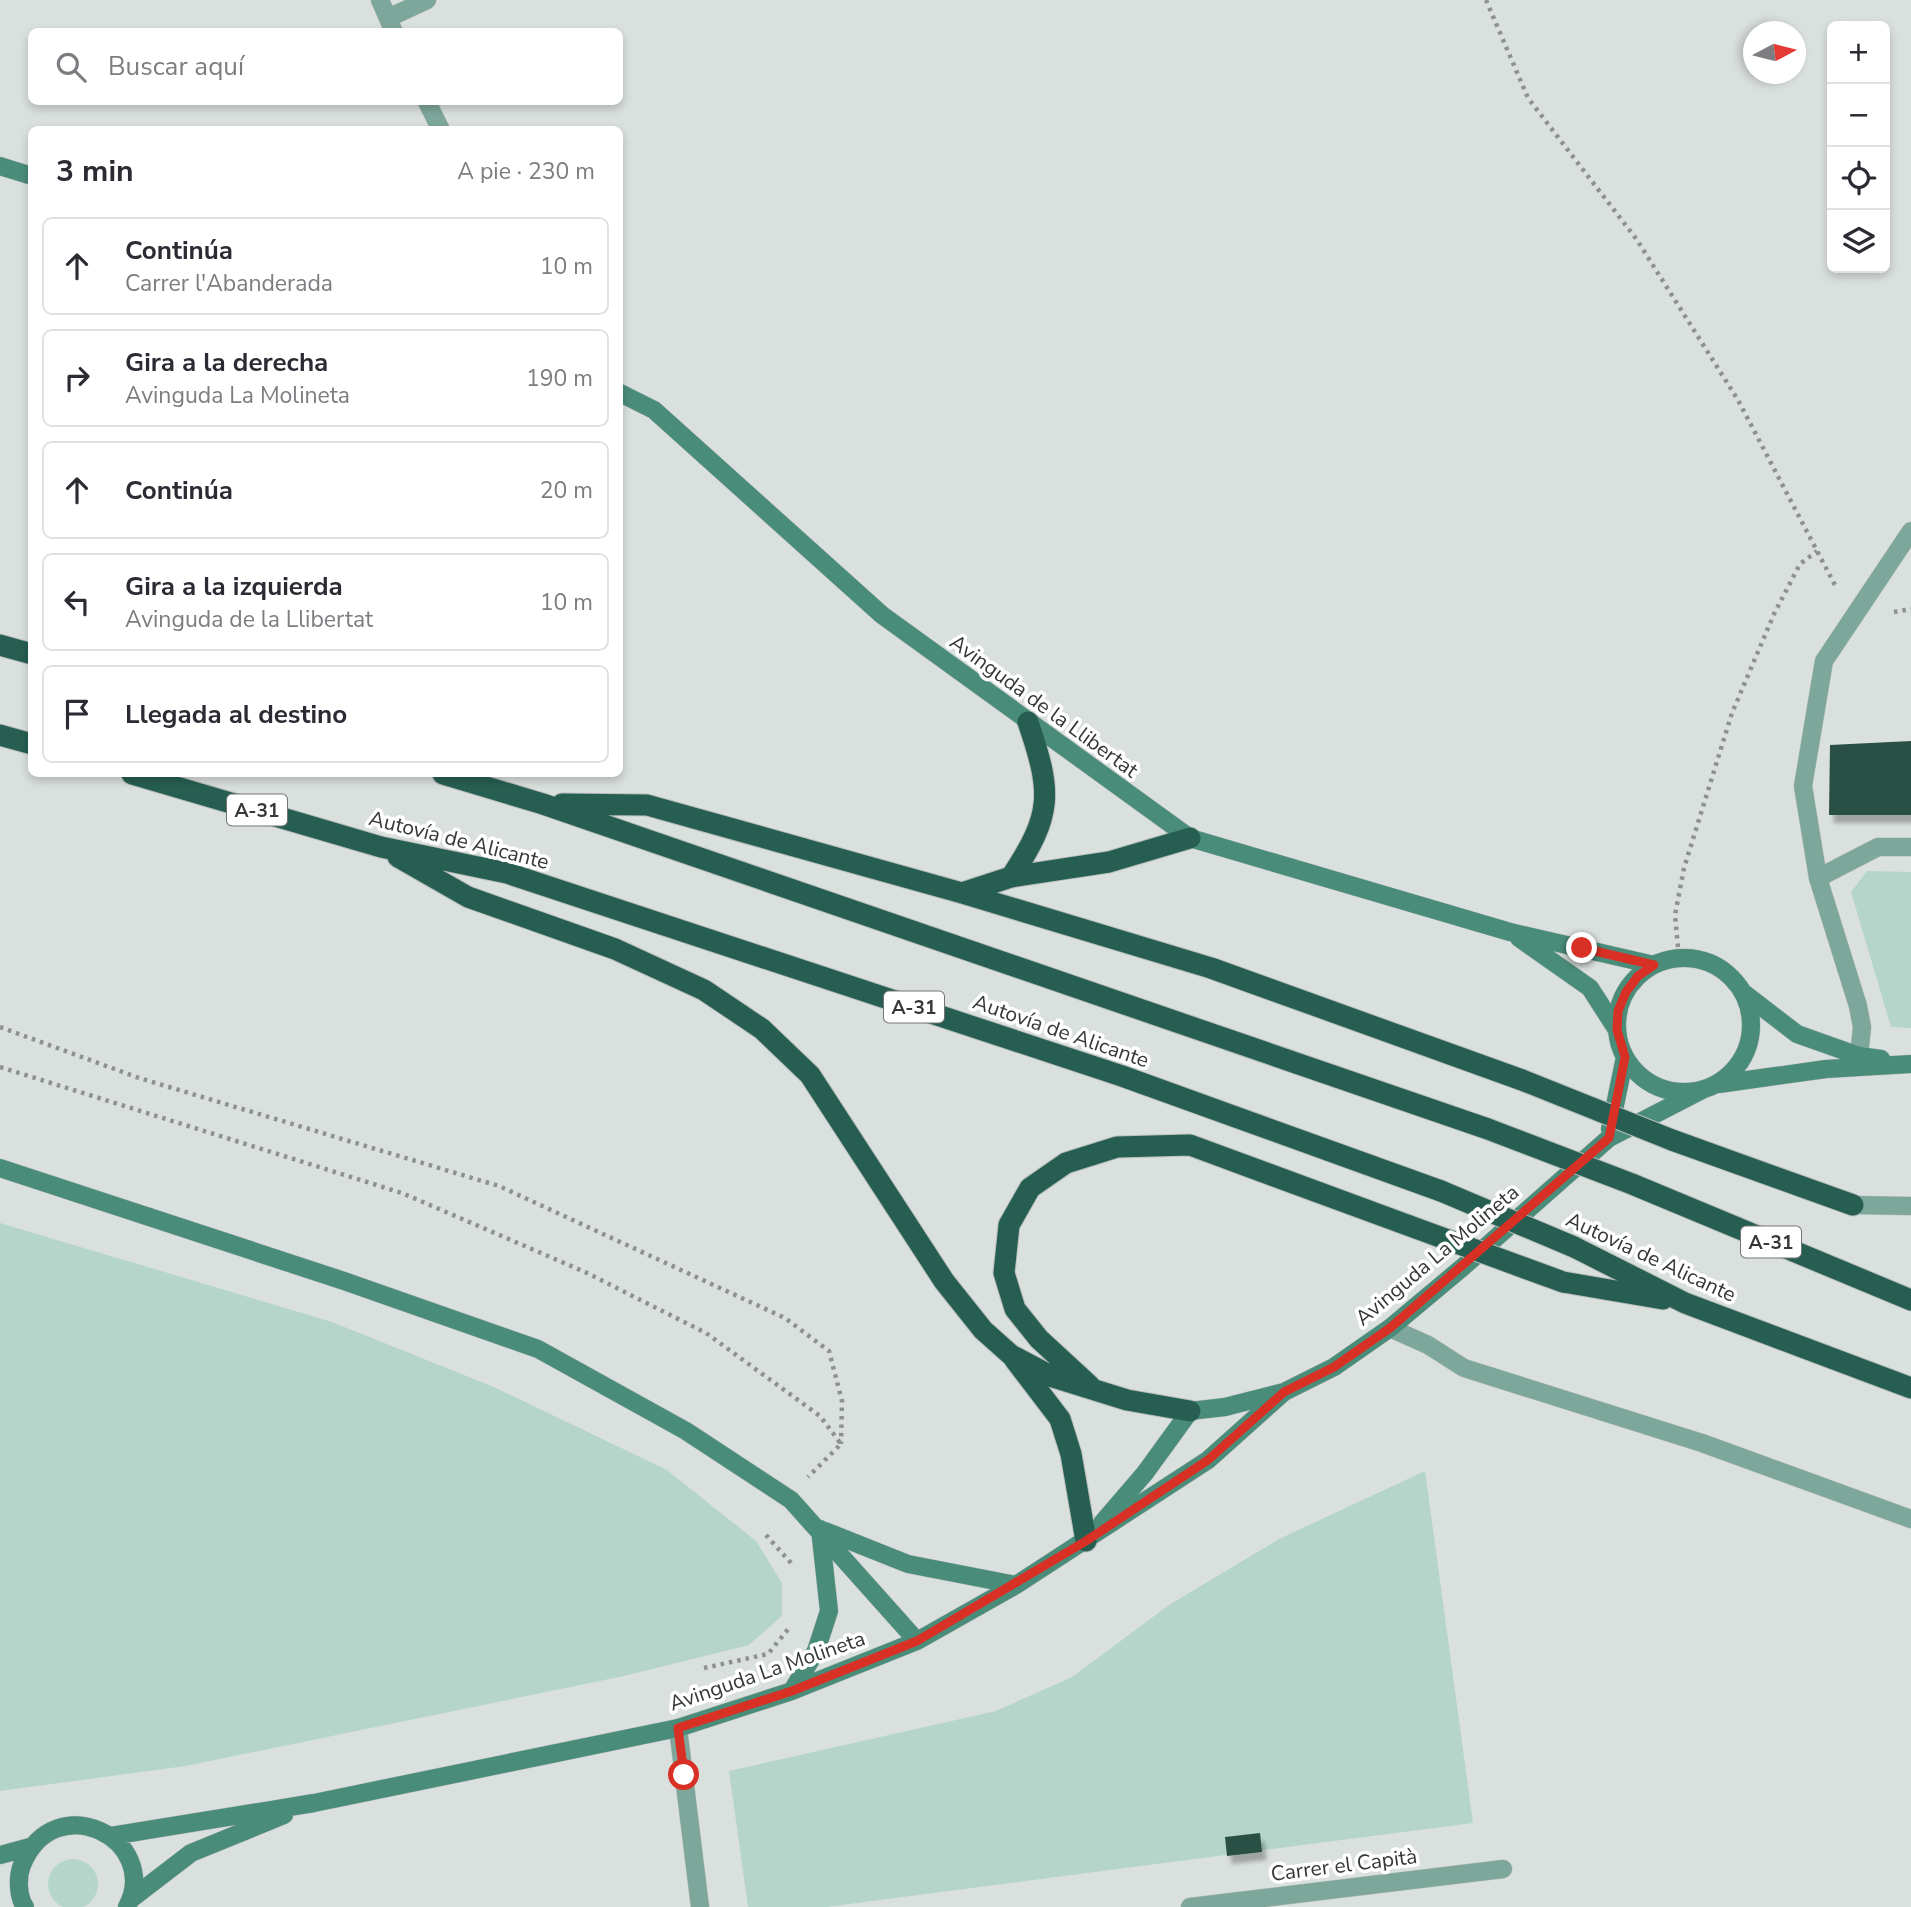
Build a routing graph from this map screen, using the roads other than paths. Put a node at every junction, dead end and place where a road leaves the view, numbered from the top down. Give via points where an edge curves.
1 (380, 0) edge
2 (427, 0) edge
3 (391, 25) edge
4 (429, 105) edge
5 (439, 126) edge
6 (0, 166) edge
7 (28, 175) edge
8 (623, 394) edge
9 (1911, 531) edge
10 (0, 645) edge
11 (28, 653) edge
12 (1028, 722) junction
13 (0, 735) edge
14 (28, 743) edge
15 (142, 777) edge
16 (453, 777) edge
17 (543, 804) junction
18 (1190, 838) junction
19 (381, 847) junction
20 (1911, 847) edge
21 (1011, 877) junction
22 (1818, 878) junction
23 (962, 893) junction
24 (1510, 932) junction
25 (1654, 965) junction
26 (1744, 993) junction
27 (1617, 1030) junction
28 (1859, 1056) junction
29 (1625, 1057) junction
30 (1910, 1064) edge
31 (1709, 1088) junction
32 (1609, 1138) junction
33 (0, 1168) edge
34 (1853, 1205) joint
35 (1911, 1206) edge
36 (1911, 1300) edge
37 (1685, 1303) junction
38 (1390, 1328) junction
39 (1011, 1356) junction
40 (1911, 1388) edge
41 (1094, 1390) junction
42 (1284, 1392) junction
43 (1190, 1411) junction
44 (1911, 1518) edge
45 (820, 1529) junction
46 (1086, 1541) junction
47 (1016, 1585) junction
48 (917, 1641) junction
49 (792, 1691) junction
50 (678, 1728) junction
51 (314, 1803) junction
52 (111, 1836) junction
53 (30, 1847) junction
54 (0, 1855) edge
55 (1503, 1869) dead end
56 (129, 1903) edge
57 (1199, 1906) edge
58 (25, 1907) edge
59 (700, 1907) edge

1 - 3 street
2 - 3 street
4 - 5 street
6 - 7 street
8 - 12 street, Avinguda de la Llibertat via 654,410 882,615
9 - 22 street via 1824,662 1803,786
10 - 11 highway
12 - 18 street, Avinguda de la Llibertat
12 - 21 highway via 1043,767 1046,807 1033,845
13 - 14 highway
15 - 19 highway, Autovía de Alicante / A-31
16 - 17 highway, A-31
17 - 23 highway via 647,805
17 - 36 highway, A-31, bridge via 1488,1129
18 - 21 highway via 1109,862
18 - 24 street, Avinguda de la Llibertat
19 - 37 highway, Autovía de Alicante / A-31, bridge via 507,873 1122,1076 1441,1191 1574,1247
19 - 39 highway via 468,898 615,949 704,990 762,1029 810,1075 944,1281 983,1331
20 - 22 street via 1878,847
21 - 23 highway
22 - 28 street via 1858,1006 1862,1027
23 - 34 highway, bridge via 1211,968
24 - 25 street, Avinguda de la Llibertat
24 - 27 street, Avinguda de la Llibertat via 1590,988
25 - 26 street via 1694,958 1731,976
25 - 27 street via 1626,992
26 - 28 street via 1797,1034
26 - 31 street via 1751,1013 1745,1054 1733,1072
27 - 29 street
28 - 30 street
29 - 31 street via 1639,1075 1657,1087 1680,1093
29 - 32 street
30 - 31 street via 1826,1069
31 - 32 street, Avinguda La Molineta
32 - 38 street, Avinguda La Molineta
33 - 45 street via 538,1349 686,1431 791,1500
34 - 35 street
37 - 40 highway, Autovía de Alicante / A-31
37 - 41 highway, bridge via 1563,1282 1190,1145 1117,1147 1066,1163 1030,1188 1009,1225 1004,1273 1015,1310
38 - 42 street, Avinguda La Molineta via 1334,1367
38 - 44 street via 1464,1368 1702,1443
39 - 41 highway via 1053,1377
39 - 46 highway via 1060,1419
41 - 43 highway via 1127,1401
42 - 43 street, Avinguda La Molineta
42 - 46 street, Avinguda La Molineta via 1208,1460
43 - 46 street, Avinguda La Molineta via 1145,1473
45 - 47 street via 908,1564
45 - 48 street
45 - 49 street via 828,1611 816,1651
46 - 47 street, Avinguda La Molineta
47 - 48 street, Avinguda La Molineta
48 - 49 street, Avinguda La Molineta
49 - 50 street, Avinguda La Molineta
50 - 51 street, Avinguda La Molineta
50 - 59 street
51 - 52 street, Avinguda La Molineta
51 - 56 street, Avinguda La Molineta via 191,1853
52 - 53 street via 83,1824 53,1828
52 - 56 street via 126,1853 133,1876
53 - 54 street
53 - 58 street via 18,1874
55 - 57 street, Carrer el Capità

